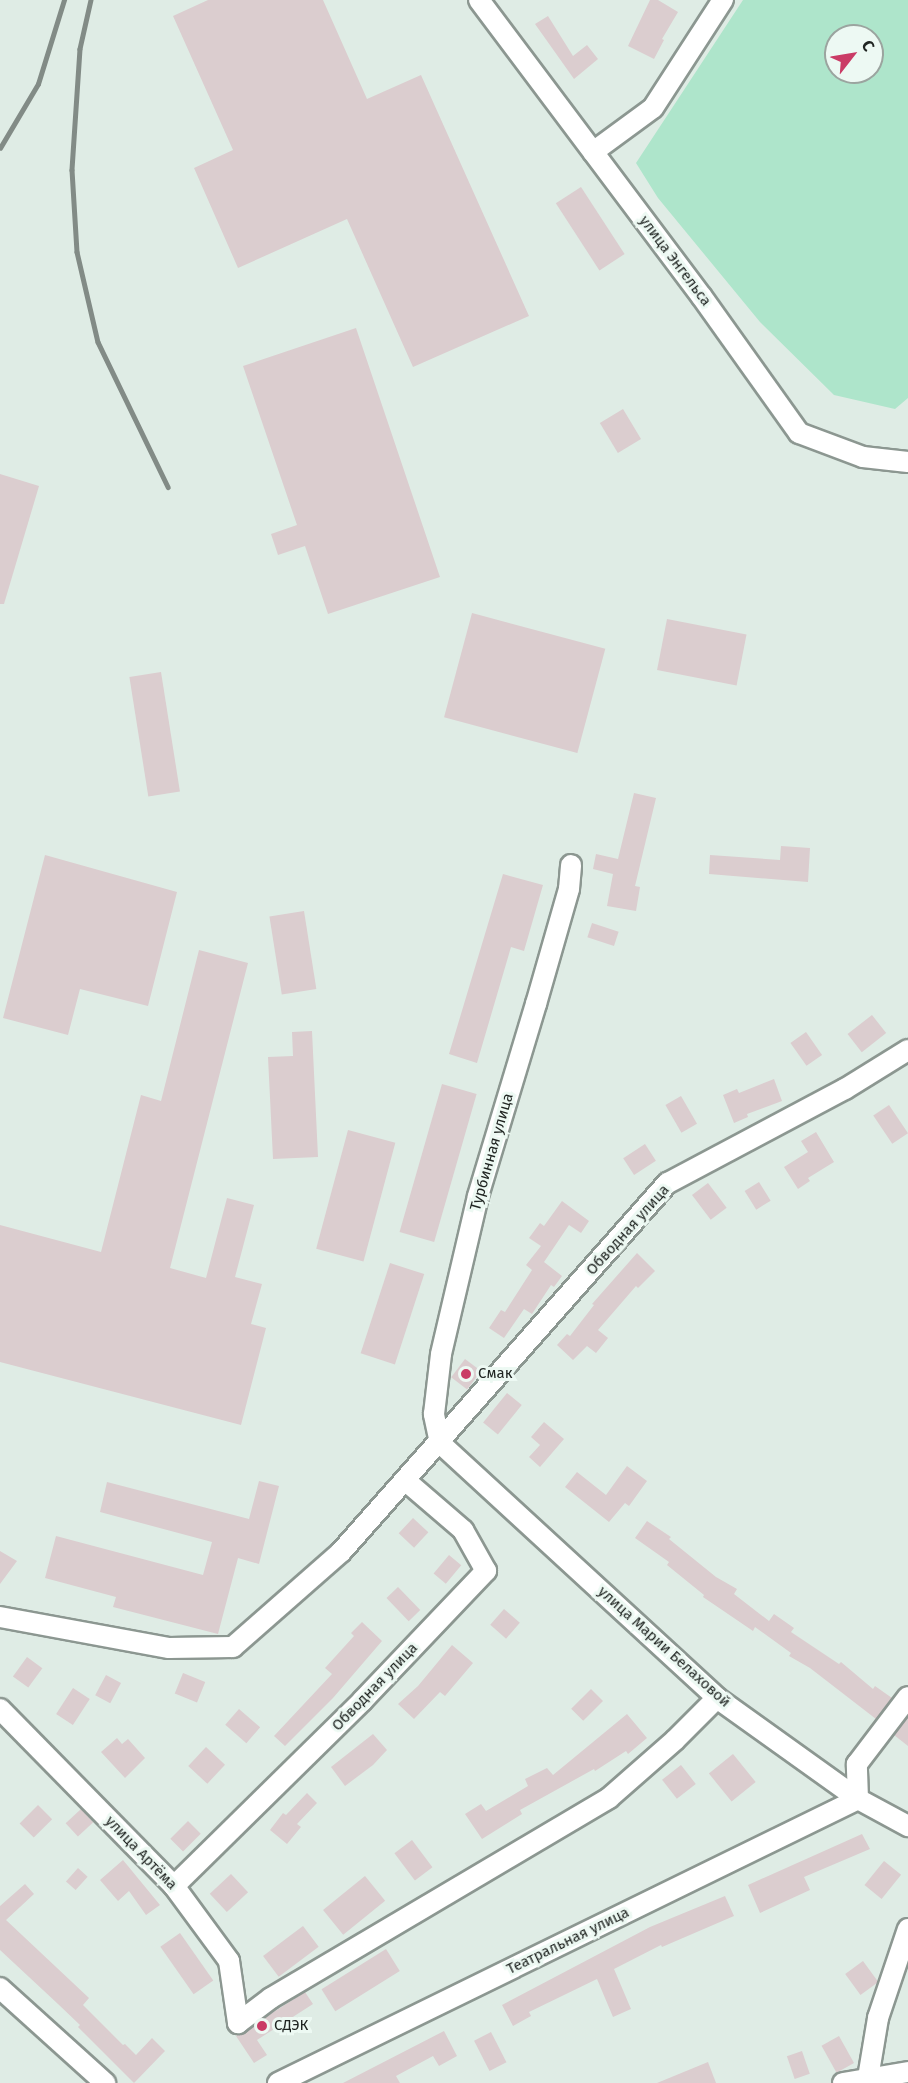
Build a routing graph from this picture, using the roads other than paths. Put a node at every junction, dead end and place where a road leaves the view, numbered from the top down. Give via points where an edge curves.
1 (479, 0) edge
2 (723, 0) edge
3 (593, 152) junction
4 (908, 462) edge
5 (572, 865) dead end
6 (908, 1050) edge
7 (440, 1443) junction
8 (406, 1481) junction
9 (0, 1617) edge
10 (908, 1697) edge
11 (717, 1698) junction
12 (0, 1709) edge
13 (858, 1799) junction
14 (908, 1826) edge
15 (174, 1886) junction
16 (908, 1929) edge
17 (0, 1988) edge
18 (908, 2072) edge
19 (868, 2078) junction
20 (105, 2083) edge
21 (278, 2083) edge
22 (843, 2083) edge

1 - 3 street, улица Энгельса
2 - 3 street via 653,108
3 - 4 street, улица Энгельса via 800,433 863,458
5 - 7 street, Турбинная улица via 478,1196 441,1354 434,1414
6 - 7 street, Обводная улица via 845,1089 668,1183
7 - 8 street, Обводная улица
7 - 11 street, улица Марии Белаховой
8 - 9 street, Обводная улица via 341,1552 233,1647 169,1647
8 - 15 street, Обводная улица via 463,1530 486,1571 362,1701
10 - 13 street via 857,1764
11 - 13 street, улица Марии Белаховой
11 - 15 street, улица Артёма via 609,1798 271,1998 238,2023 229,1960
12 - 15 street, улица Артёма
13 - 14 street, улица Марии Белаховой
13 - 21 street, Театральная улица
16 - 19 street via 878,2018
17 - 20 street
18 - 19 street
19 - 22 street

